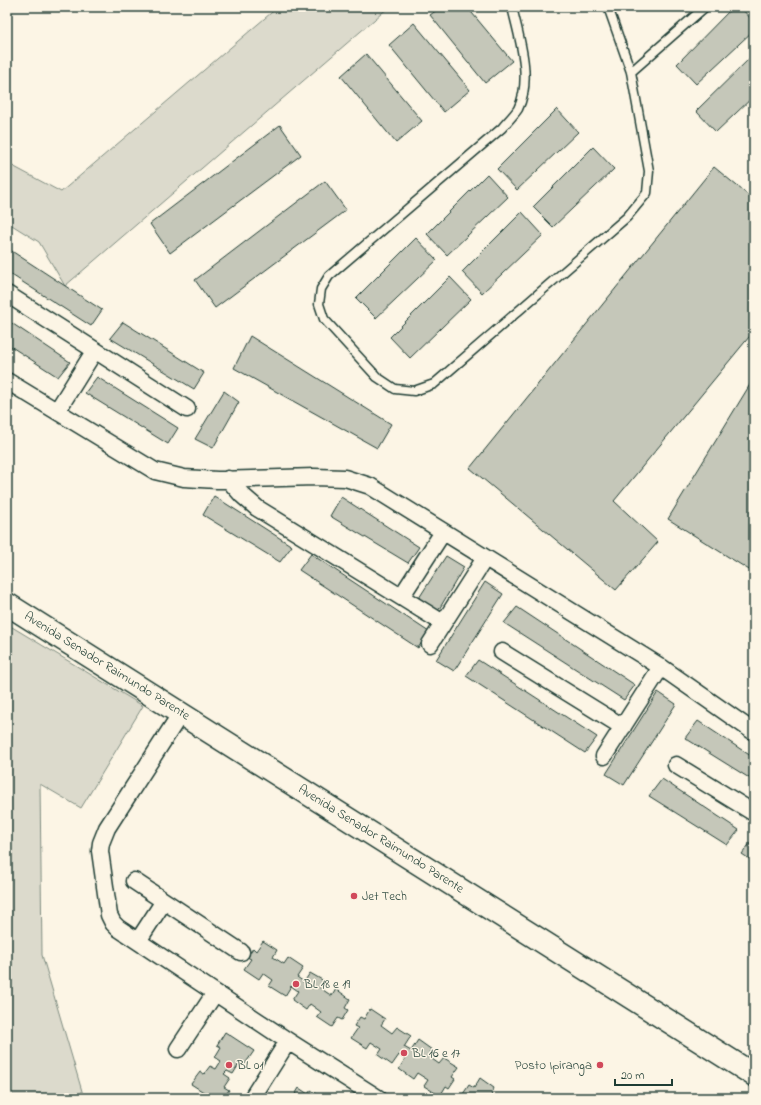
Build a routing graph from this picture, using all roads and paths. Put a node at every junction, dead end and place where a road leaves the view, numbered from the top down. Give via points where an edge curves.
1 (512, 7) edge
2 (608, 7) edge
3 (705, 7) edge
4 (632, 72) junction
5 (7, 294) edge
6 (95, 350) junction
7 (7, 381) edge
8 (187, 409) dead end
9 (57, 411) junction
10 (228, 479) junction
11 (443, 532) junction
12 (485, 558) junction
13 (401, 597) junction
14 (7, 604) edge
15 (443, 623) junction
16 (430, 644) dead end
17 (502, 652) dead end
18 (661, 667) junction
19 (181, 713) junction
20 (623, 727) junction
21 (754, 732) edge
22 (604, 756) dead end
23 (676, 765) dead end
24 (754, 813) edge
25 (134, 881) dead end
26 (164, 901) junction
27 (138, 941) junction
28 (241, 952) dead end
29 (216, 993) junction
30 (288, 1040) junction
31 (178, 1049) dead end
32 (754, 1075) edge
33 (374, 1097) edge
34 (252, 1098) edge

1 - 4 lane via 523,64 524,85 518,109 502,128 329,276 321,289 319,304 324,319 377,377 395,389 414,391 434,384 628,217 647,193 649,171
2 - 4 lane
3 - 4 lane
5 - 6 street
6 - 8 street
6 - 9 street
7 - 9 street
9 - 10 street via 155,471 184,478
10 - 11 street via 345,478 370,486
10 - 13 street via 242,496 257,508
11 - 12 street
11 - 13 street
12 - 15 street
12 - 18 street
13 - 15 street
14 - 19 street, Avenida Senador Raimundo Parente
15 - 16 street
17 - 20 street
18 - 20 street
18 - 21 street
19 - 27 street via 107,828 101,843 109,914 113,923
19 - 32 street, Avenida Senador Raimundo Parente
20 - 22 street
23 - 24 street
25 - 26 street
26 - 27 street
26 - 28 street
27 - 29 street
29 - 30 street
29 - 31 street
30 - 33 street
30 - 34 street

